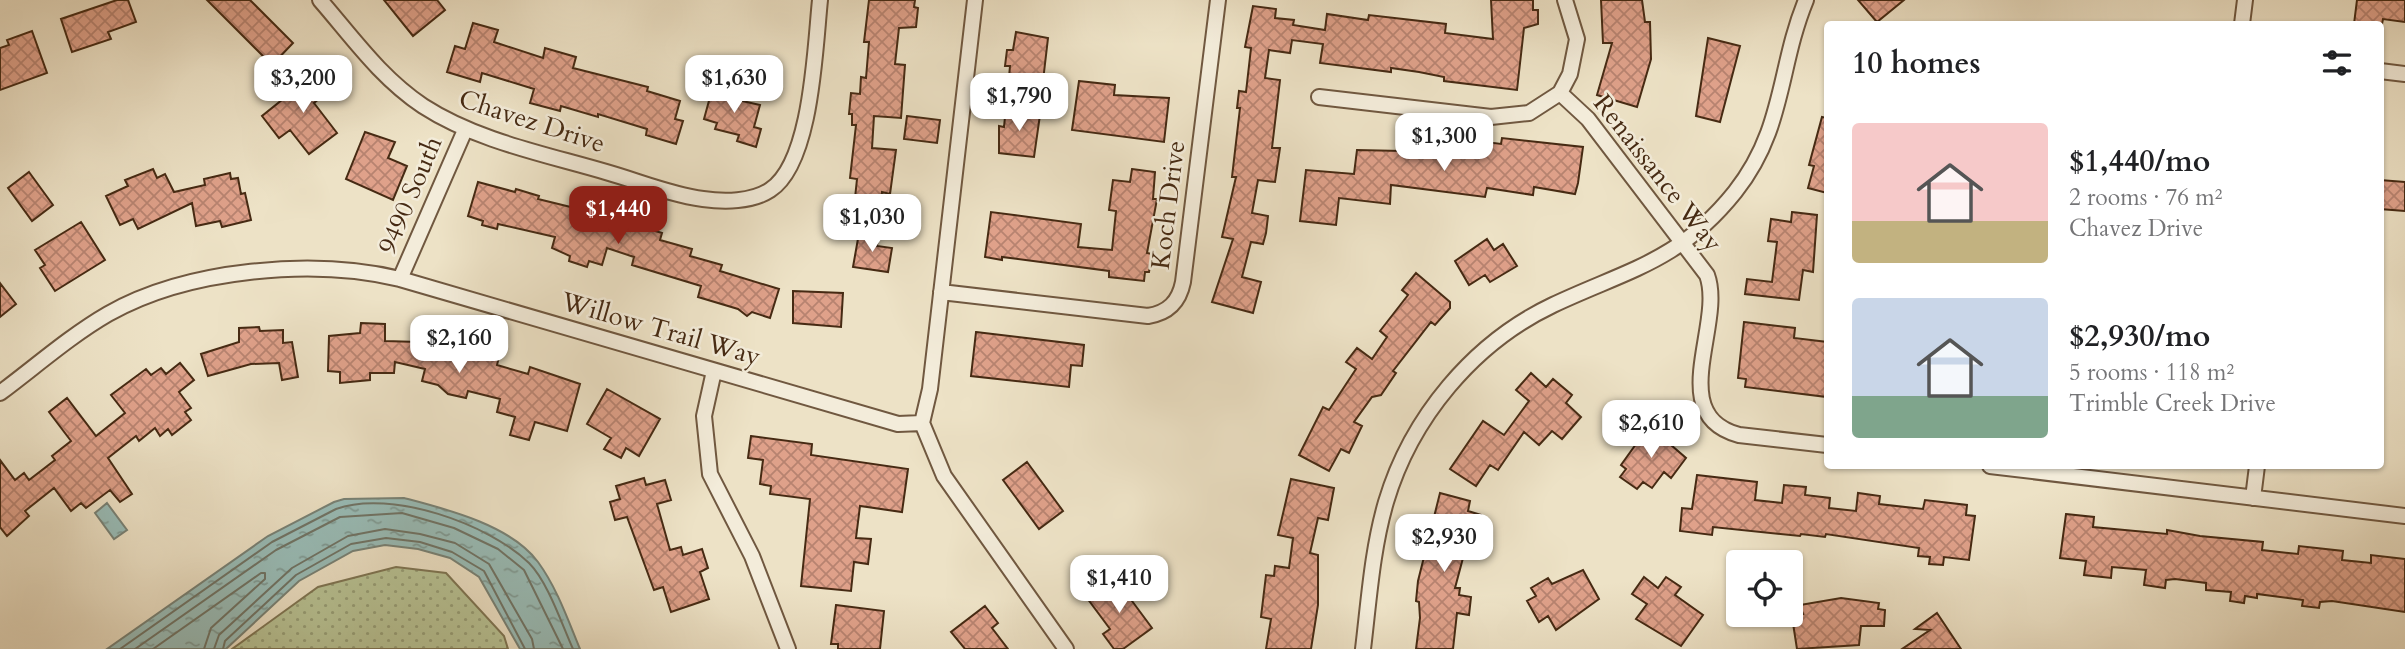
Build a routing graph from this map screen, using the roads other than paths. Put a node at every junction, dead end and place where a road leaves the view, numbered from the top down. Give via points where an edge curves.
1 (320, 0) edge
2 (820, 0) edge
3 (975, 0) edge
4 (1217, 0) edge
5 (1565, 0) edge
6 (1806, 0) edge
7 (2245, 0) edge
8 (2242, 21) edge
9 (2384, 72) edge
10 (2405, 75) edge
11 (1560, 93) junction
12 (1319, 97) dead end
13 (465, 130) junction
14 (1684, 242) junction
15 (400, 279) junction
16 (941, 292) junction
17 (714, 370) junction
18 (0, 393) edge
19 (922, 423) junction
20 (1824, 445) edge
21 (2016, 469) edge
22 (2257, 469) edge
23 (2253, 498) junction
24 (2405, 516) edge
25 (788, 649) edge
26 (1066, 649) edge
27 (1363, 649) edge

1 - 13 street, Chavez Drive via 375,67 419,103
2 - 13 street, Chavez Drive via 806,123 793,159 771,190 739,200 701,199
3 - 16 street
4 - 16 street, Koch Drive via 1183,282 1174,303 1162,313 1148,316
5 - 11 street via 1575,24 1577,46
6 - 14 street via 1781,98 1760,151 1736,191
7 - 8 street
9 - 10 street
11 - 12 street via 1529,113 1504,117
11 - 14 street, Renaissance Way via 1588,120
13 - 15 street, 9490 South
14 - 20 street, Renaissance Way via 1710,284 1700,387 1705,411 1729,432
14 - 27 street via 1649,266 1529,318 1486,349 1449,387 1405,453 1386,503
15 - 17 street, Willow Trail Way
15 - 18 street, Willow Trail Way via 357,271 264,271 212,277 135,301 108,315
16 - 19 street
17 - 19 street, Willow Trail Way via 898,424
17 - 25 street via 704,416 710,474 752,556
19 - 26 street via 956,495
21 - 23 street
22 - 23 street
23 - 24 street

